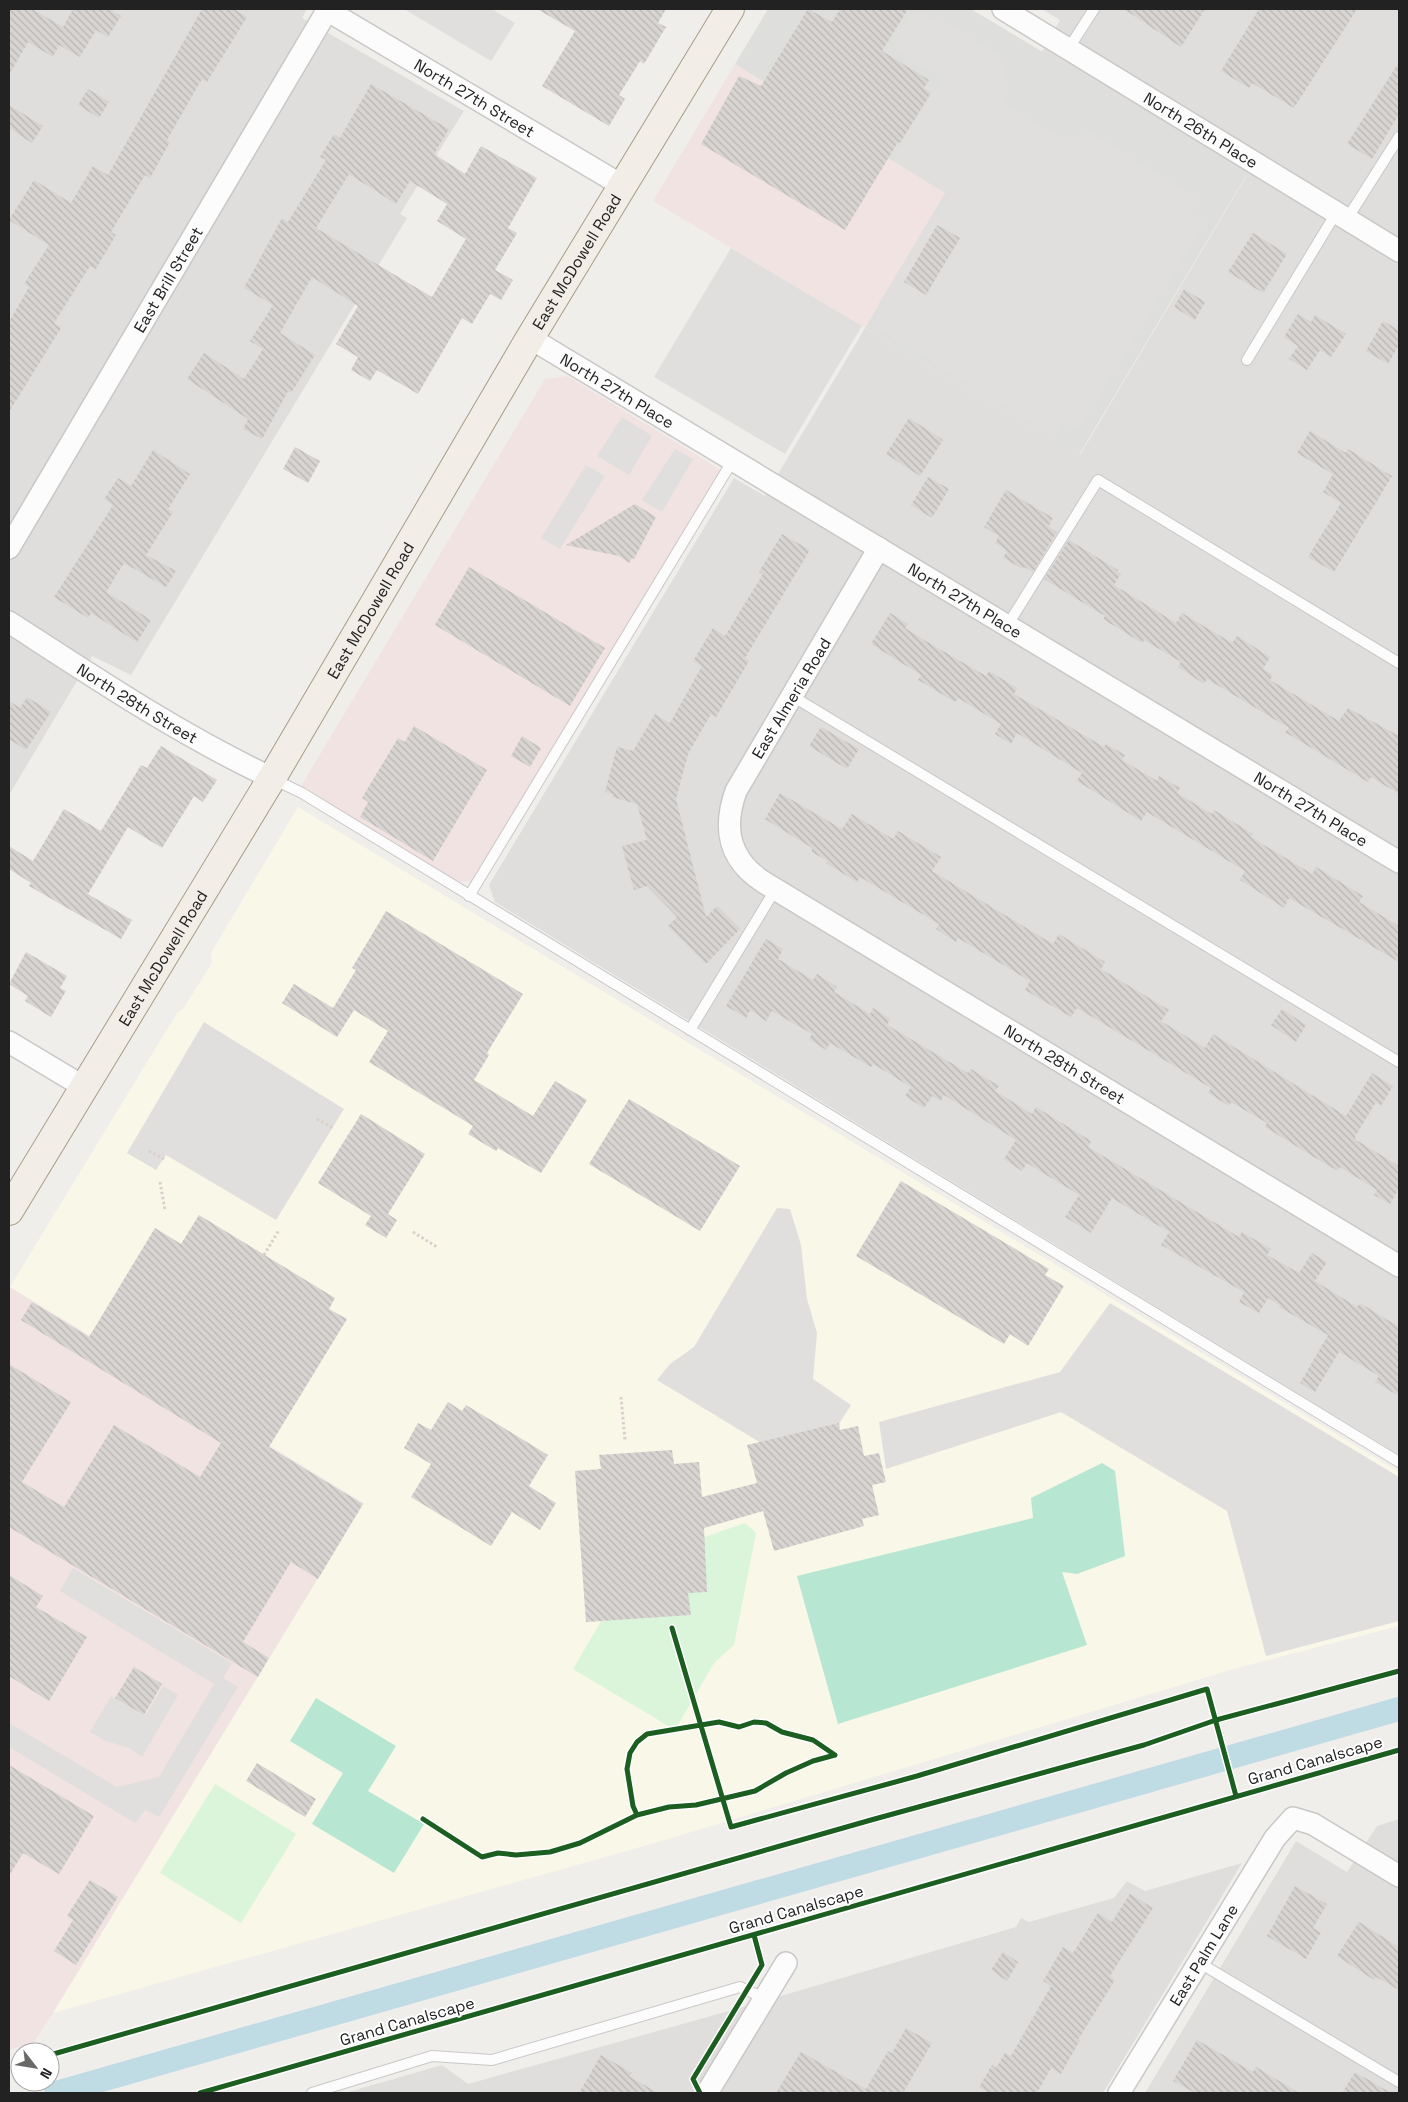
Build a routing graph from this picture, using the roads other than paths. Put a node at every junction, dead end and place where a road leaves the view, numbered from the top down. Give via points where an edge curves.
1 (327, 9) edge
2 (730, 9) edge
3 (1003, 9) edge
4 (1094, 9) edge
5 (1069, 48) junction
6 (1399, 137) edge
7 (623, 186) junction
8 (1342, 216) junction
9 (1399, 251) edge
10 (530, 338) junction
11 (1247, 360) dead end
12 (733, 460) junction
13 (9, 548) edge
14 (879, 548) junction
15 (9, 622) edge
16 (1008, 626) junction
17 (1399, 663) edge
18 (792, 696) junction
19 (272, 778) junction
20 (735, 855) joint
21 (1399, 862) edge
22 (775, 890) junction
23 (469, 896) junction
24 (690, 1030) junction
25 (9, 1042) edge
26 (1399, 1062) edge
27 (84, 1087) junction
28 (9, 1211) edge
29 (1399, 1266) edge
30 (1399, 1462) edge
31 (1399, 1876) edge
32 (786, 1962) dead end
33 (1198, 1962) junction
34 (764, 1998) junction
35 (1399, 2082) edge
36 (312, 2093) edge
37 (707, 2093) edge
38 (1119, 2093) edge

1 - 7 street, North 27th Street
1 - 13 street, East Brill Street
2 - 7 main road, East McDowell Road
3 - 5 street, North 26th Place
4 - 5 lane
5 - 8 street, North 26th Place
6 - 8 lane
7 - 10 main road, East McDowell Road
8 - 9 street, North 26th Place
8 - 11 lane
10 - 12 street, North 27th Place
10 - 19 main road, East McDowell Road
12 - 14 street, North 27th Place
12 - 23 lane
14 - 16 street, North 27th Place
14 - 18 street, East Almeria Road
15 - 19 street, North 28th Street via 236,762
16 - 17 lane via 1098,480
16 - 21 street, North 27th Place
18 - 20 street, East Almeria Road via 732,802 728,830
18 - 26 lane
19 - 23 lane via 302,793
19 - 27 main road, East McDowell Road
20 - 22 street, North 28th Street via 749,873
22 - 24 lane
22 - 29 street, North 28th Street
23 - 24 lane
24 - 30 lane
25 - 27 street
27 - 28 main road, East McDowell Road
31 - 33 street, East Palm Lane via 1313,1824 1293,1818 1274,1838
32 - 34 street
33 - 35 lane
33 - 38 street, East Palm Lane
34 - 36 lane via 740,1987 492,2060 432,2056
34 - 37 street

